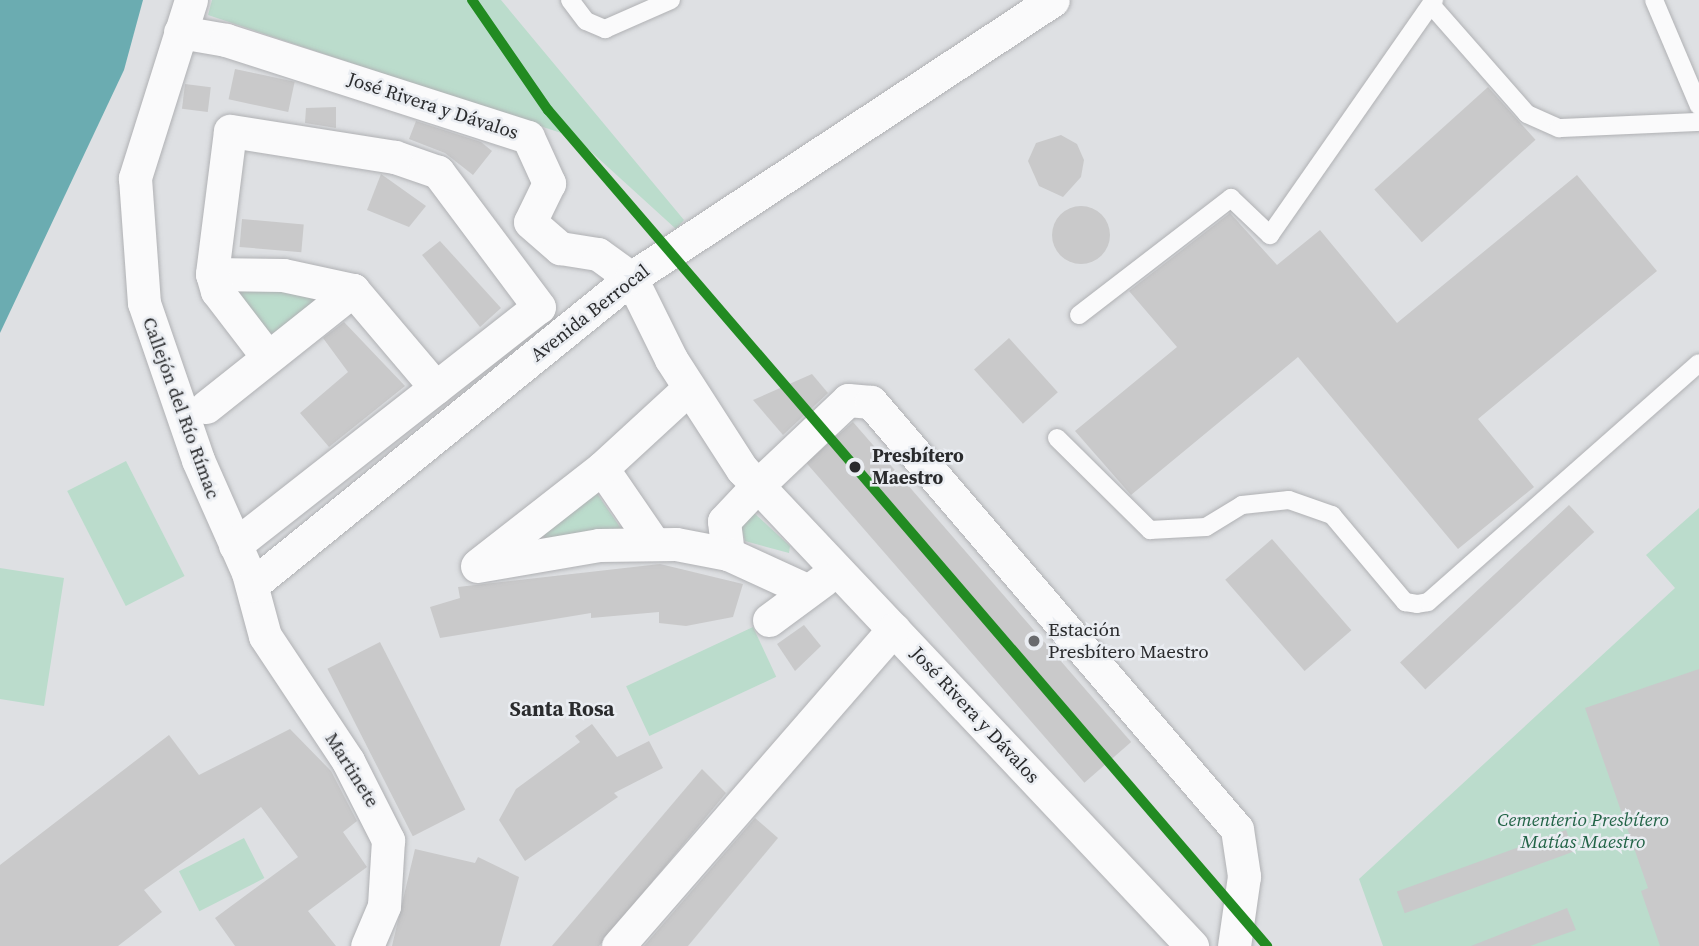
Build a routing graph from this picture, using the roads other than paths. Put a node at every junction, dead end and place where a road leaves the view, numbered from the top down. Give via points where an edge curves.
1 (191, 0) edge
2 (570, 0) edge
3 (671, 0) edge
4 (1053, 0) edge
5 (1654, 0) edge
6 (1433, 4) edge
7 (180, 32) junction
8 (1699, 106) edge
9 (1699, 122) edge
10 (212, 274) junction
11 (631, 278) junction
12 (353, 290) junction
13 (1079, 315) dead end
14 (266, 355) junction
15 (1699, 363) edge
16 (436, 387) junction
17 (689, 388) junction
18 (205, 408) dead end
19 (1057, 438) dead end
20 (602, 468) junction
21 (757, 486) junction
22 (654, 544) junction
23 (235, 545) junction
24 (727, 554) junction
25 (842, 573) junction
26 (804, 589) junction
27 (256, 596) junction
28 (769, 620) dead end
29 (894, 629) junction
30 (367, 946) edge
31 (618, 946) edge
32 (1192, 946) edge
33 (1234, 946) edge

1 - 7 street, Callejón del Río Rímac
2 - 3 lane via 586,21 605,29
4 - 11 street, Avenida Berrocal
5 - 8 lane
6 - 9 lane via 1527,114 1559,128
6 - 13 lane via 1270,235 1231,198
7 - 11 street, José Rivera y Dávalos via 226,40 527,137 549,183 530,222 560,248 598,254
7 - 23 street, Callejón del Río Rímac via 135,178 134,231 144,303 167,379
10 - 12 street via 283,275
10 - 14 street via 217,291
10 - 16 street via 230,131 395,157 438,172 539,307
11 - 17 street, José Rivera y Dávalos
11 - 27 street, Avenida Berrocal
12 - 14 street
12 - 16 street
14 - 18 street
15 - 19 lane via 1429,602 1417,604 1405,602 1332,515 1289,500 1242,505 1206,527 1150,530
16 - 23 street
17 - 20 street
17 - 21 street, José Rivera y Dávalos
20 - 22 street
20 - 22 street via 477,566 599,545
21 - 24 street via 724,521
21 - 25 street, José Rivera y Dávalos
21 - 33 street via 848,400 871,402 1237,829 1244,876
22 - 24 street
23 - 27 street, Callejón del Río Rímac
24 - 26 street
25 - 26 street
25 - 29 street, José Rivera y Dávalos
26 - 28 street
27 - 30 street, Martinete via 265,636 366,791 388,839 384,906
29 - 31 street
29 - 32 street, José Rivera y Dávalos

